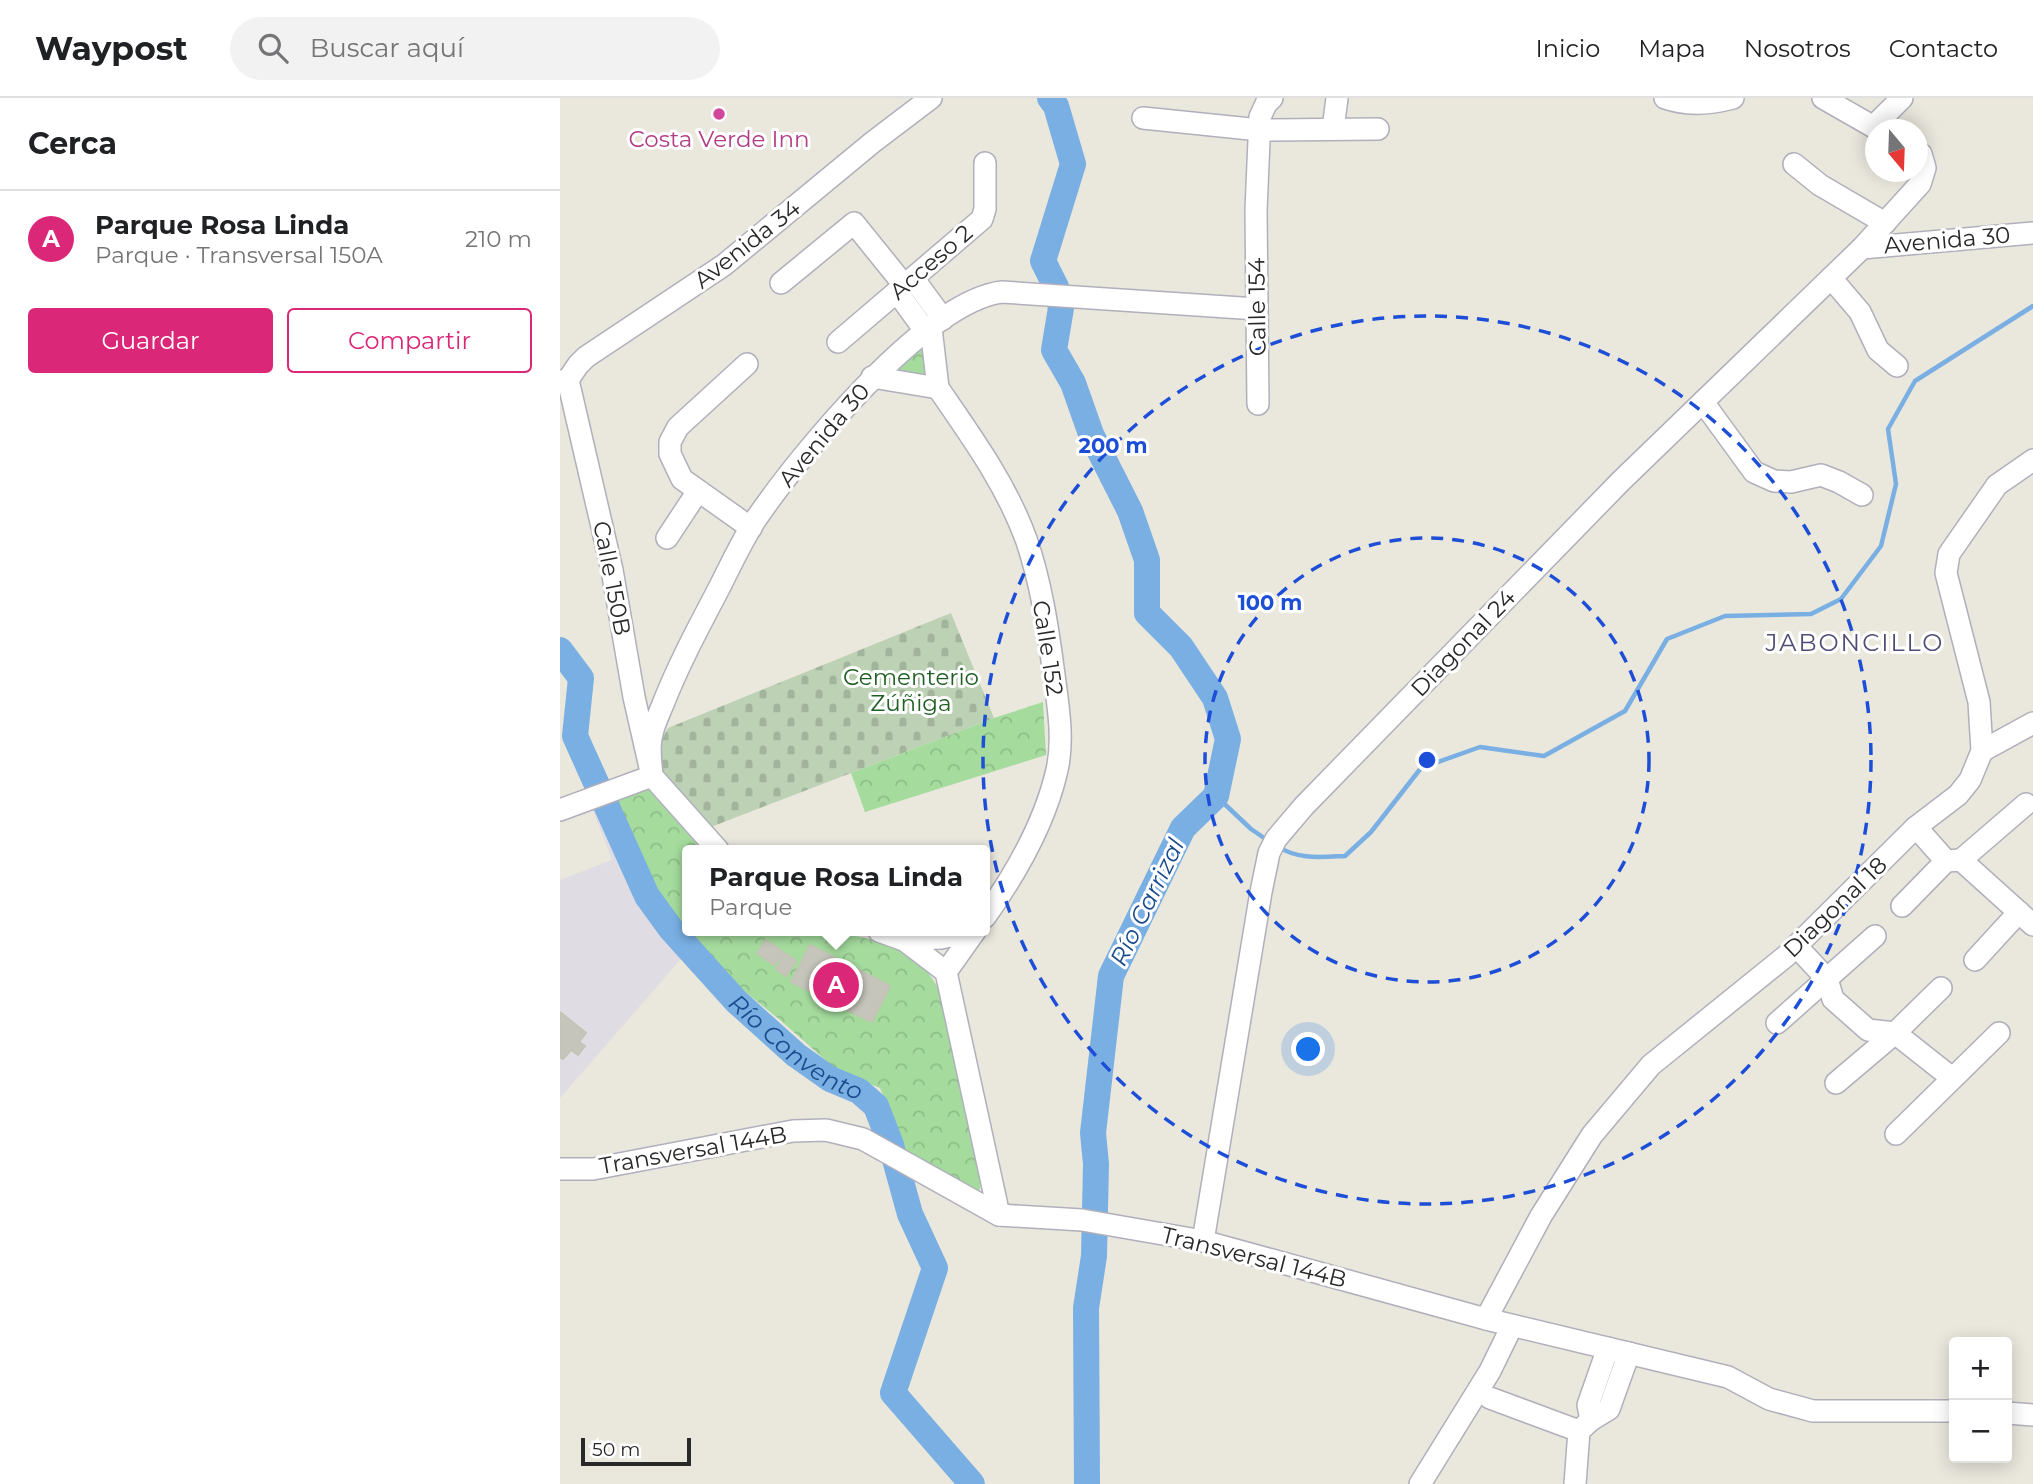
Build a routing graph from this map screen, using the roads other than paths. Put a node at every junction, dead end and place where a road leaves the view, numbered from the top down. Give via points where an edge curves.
1 (1272, 98) edge
2 (1337, 98) edge
3 (1665, 98) edge
4 (1732, 98) edge
5 (1824, 98) edge
6 (1902, 98) edge
7 (924, 100) edge
8 (1143, 118) dead end
9 (1884, 119) edge
10 (1865, 122) edge
11 (1333, 129) junction
12 (1378, 129) dead end
13 (1260, 130) junction
14 (985, 163) dead end
15 (1794, 164) dead end
16 (1921, 182) edge
17 (1885, 223) junction
18 (2033, 233) edge
19 (1862, 247) junction
20 (1831, 278) junction
21 (780, 283) dead end
22 (905, 285) junction
23 (1257, 309) junction
24 (933, 326) junction
25 (838, 342) dead end
26 (747, 364) dead end
27 (1897, 366) dead end
28 (872, 377) junction
29 (564, 381) edge
30 (938, 388) junction
31 (1703, 402) junction
32 (1258, 404) dead end
33 (2033, 460) edge
34 (698, 491) junction
35 (1862, 495) dead end
36 (751, 528) junction
37 (667, 538) dead end
38 (2033, 723) edge
39 (1982, 751) junction
40 (652, 776) junction
41 (2026, 804) dead end
42 (560, 810) edge
43 (1916, 827) junction
44 (714, 845) edge
45 (1954, 861) junction
46 (1902, 906) dead end
47 (990, 909) edge
48 (2028, 918) edge
49 (893, 936) edge
50 (950, 936) edge
51 (971, 936) edge
52 (1875, 936) dead end
53 (904, 940) junction
54 (1797, 947) junction
55 (1975, 960) dead end
56 (946, 972) junction
57 (1827, 979) junction
58 (1941, 988) dead end
59 (1777, 1023) dead end
60 (1895, 1033) junction
61 (1999, 1033) dead end
62 (1952, 1078) junction
63 (1836, 1083) dead end
64 (1896, 1134) dead end
65 (560, 1169) edge
66 (999, 1215) junction
67 (1202, 1241) junction
68 (1486, 1320) junction
69 (1512, 1326) junction
70 (1608, 1348) junction
71 (1629, 1353) junction
72 (1490, 1398) dead end
73 (1949, 1411) edge
74 (2012, 1413) edge
75 (2033, 1415) edge
76 (1585, 1426) junction
77 (1420, 1484) edge
78 (1575, 1484) edge

1 - 13 street, Calle 154 via 1260,117
2 - 11 street
3 - 4 street via 1696,103
5 - 10 street
6 - 9 street
7 - 29 street, Avenida 34 via 724,265 586,357
8 - 13 street
11 - 12 street
11 - 13 street
13 - 23 street, Calle 154
14 - 22 street, Acceso 2 via 982,219
15 - 17 street
16 - 17 street, Diagonal 24
17 - 19 street, Diagonal 24
18 - 19 street, Avenida 30
19 - 20 street, Diagonal 24
20 - 27 street via 1860,312 1878,349
20 - 31 street, Diagonal 24
21 - 22 street via 854,223
22 - 24 street
22 - 25 street, Acceso 2
23 - 24 street, Avenida 30 via 1002,292 980,296
23 - 32 street, Calle 154
24 - 28 street, Avenida 30
24 - 30 street, Calle 152
26 - 34 street via 678,427 670,442 675,467
28 - 30 street
28 - 36 street, Avenida 30
29 - 40 street, Calle 150B via 612,570
30 - 47 street, Calle 152 via 993,472 1027,542 1044,609 1059,722 1059,761 1043,818
31 - 35 street via 1754,471 1774,481 1821,475
31 - 67 street, Diagonal 24 via 1276,839 1261,892
33 - 39 street, Diagonal 18 via 1997,485 1949,554 1946,573 1979,702
34 - 36 street
34 - 37 street
36 - 40 street, Avenida 30 via 662,707 651,739
38 - 39 street
39 - 43 street, Diagonal 18 via 1964,788
40 - 42 street
40 - 44 street
41 - 45 street
43 - 45 street
43 - 54 street, Diagonal 18
45 - 46 street
45 - 48 street
48 - 55 street
49 - 53 street
50 - 53 street
51 - 56 street
52 - 57 street
53 - 56 street
54 - 57 street
54 - 68 street, Diagonal 18 via 1651,1065 1592,1135 1541,1216
56 - 66 street
57 - 59 street
57 - 60 street via 1833,999 1868,1030
58 - 60 street
60 - 62 street
60 - 63 street
61 - 62 street
62 - 64 street
65 - 66 street, Transversal 144B via 593,1169 793,1131 826,1130 863,1139
66 - 67 street, Transversal 144B via 1082,1220
67 - 68 street, Transversal 144B
68 - 69 street, Transversal 144B
69 - 70 street, Transversal 144B
69 - 77 street via 1490,1371
70 - 71 street, Transversal 144B
70 - 76 street
71 - 73 street, Transversal 144B via 1728,1377 1769,1399 1813,1411
71 - 76 street via 1609,1409
72 - 76 street
74 - 75 street
76 - 78 street

